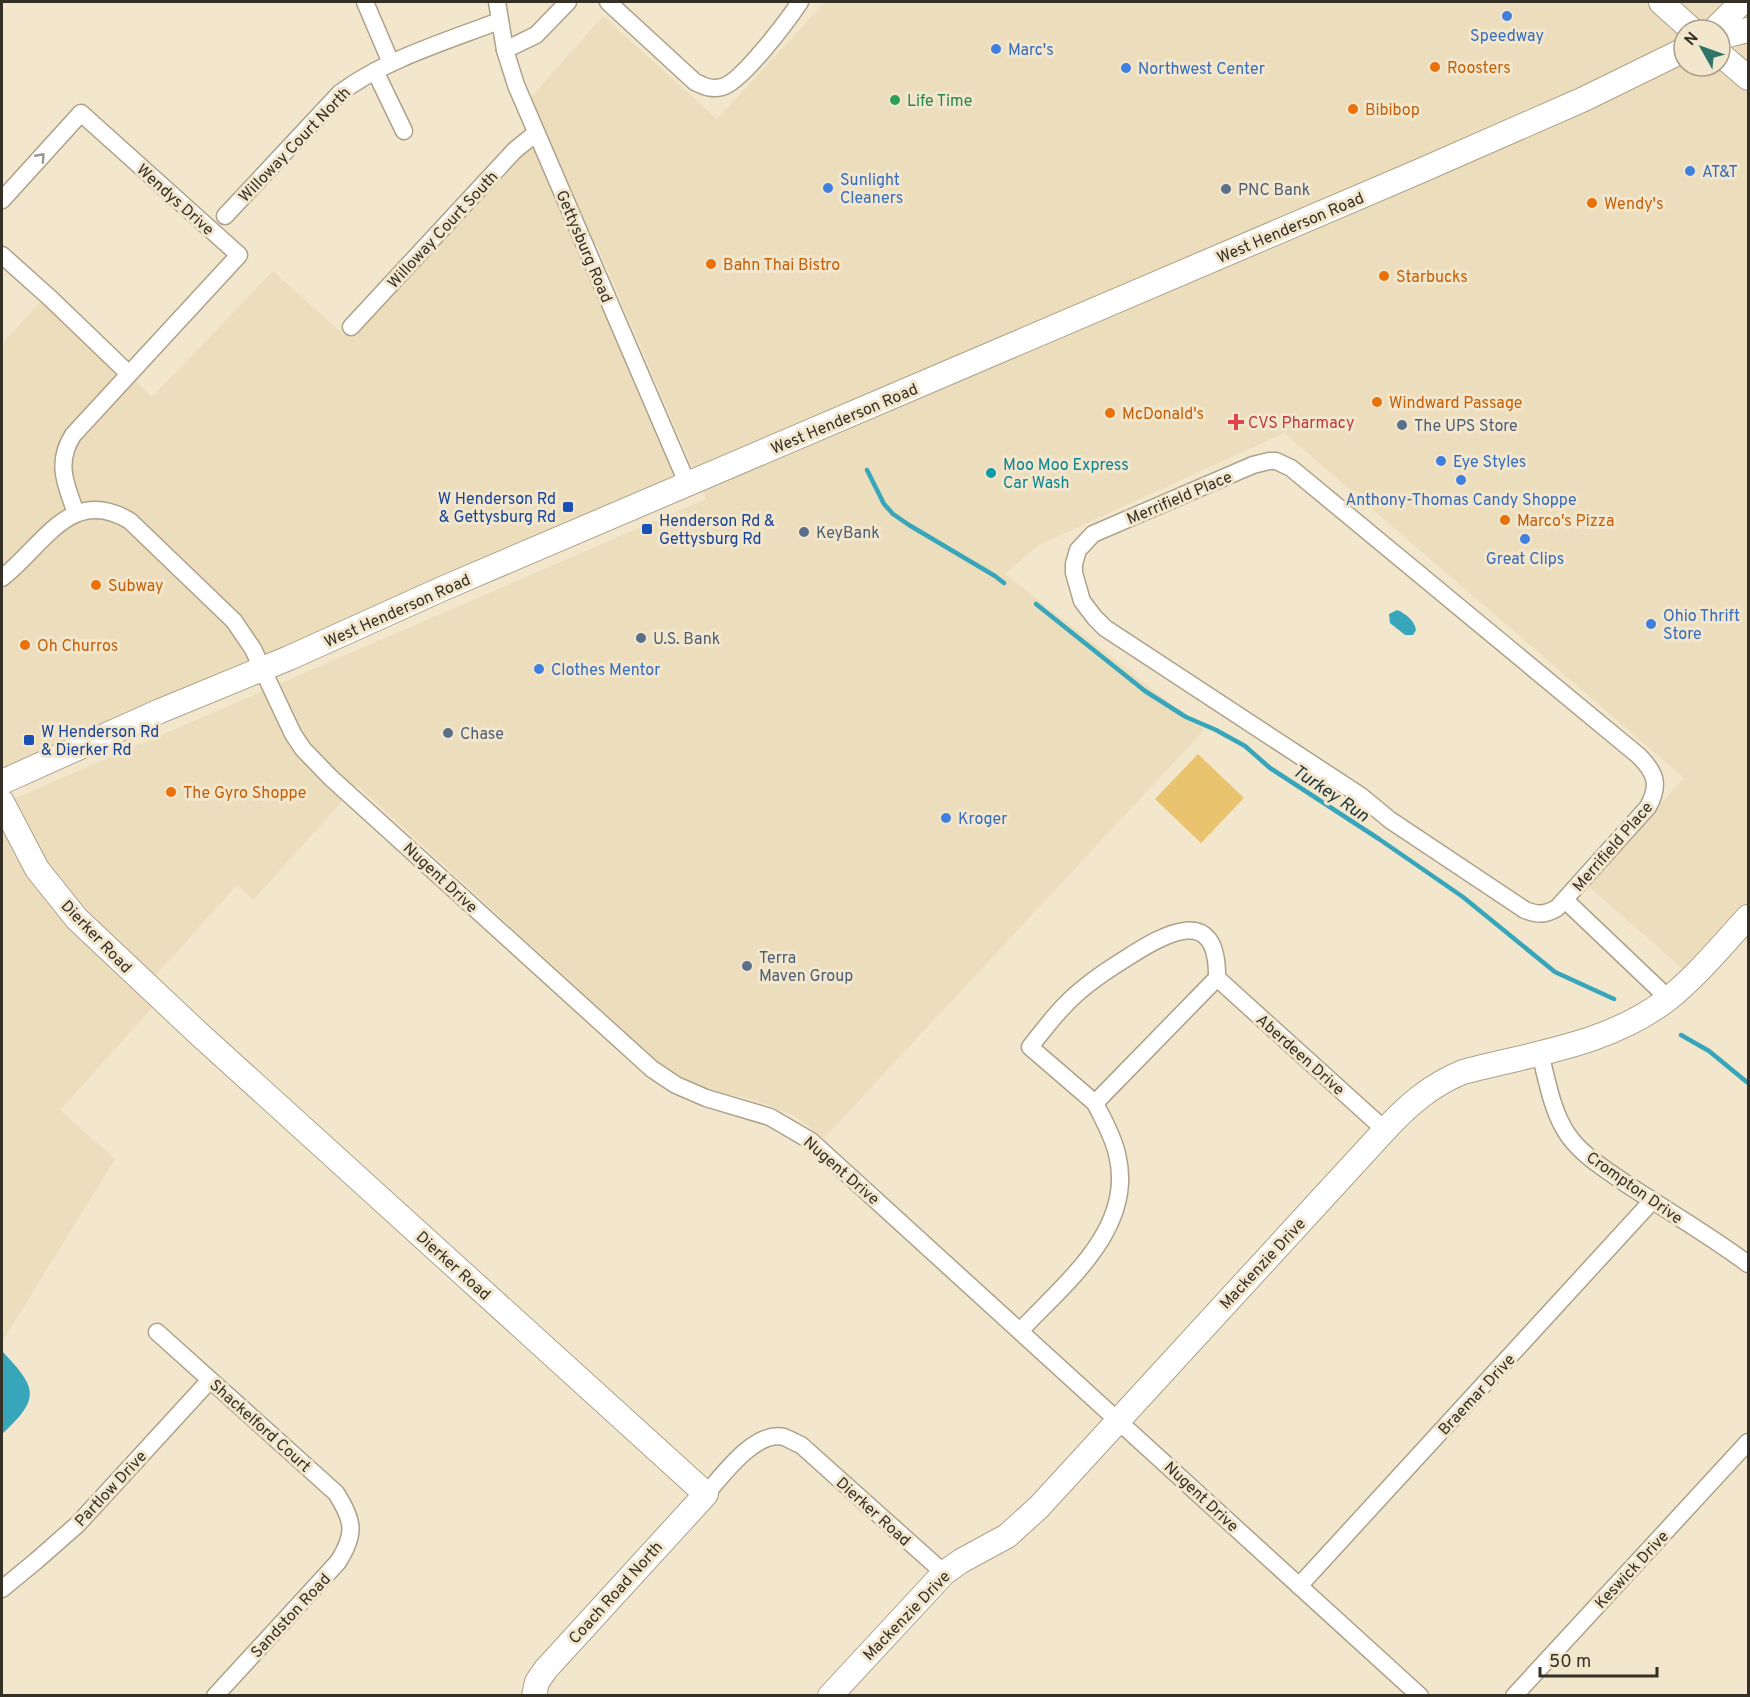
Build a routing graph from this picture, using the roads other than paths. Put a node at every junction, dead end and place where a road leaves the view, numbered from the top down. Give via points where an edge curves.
1 (364, 2) edge
2 (497, 2) edge
3 (568, 2) edge
4 (608, 2) edge
5 (800, 2) edge
6 (1661, 2) edge
7 (1742, 2) edge
8 (1679, 18) edge
9 (1726, 18) edge
10 (499, 21) junction
11 (1749, 30) edge
12 (1732, 34) edge
13 (505, 50) junction
14 (1672, 56) edge
15 (391, 63) junction
16 (1732, 64) edge
17 (375, 71) junction
18 (1749, 78) edge
19 (404, 131) dead end
20 (536, 133) junction
21 (2, 200) edge
22 (225, 216) dead end
23 (2, 255) edge
24 (351, 327) dead end
25 (129, 374) junction
26 (688, 485) junction
27 (76, 513) junction
28 (2, 578) edge
29 (262, 669) junction
30 (2, 782) edge
31 (2, 802) edge
32 (1565, 900) junction
33 (1749, 917) edge
34 (1217, 978) junction
35 (1668, 998) junction
36 (1540, 1053) junction
37 (1095, 1103) junction
38 (1385, 1130) junction
39 (1652, 1201) junction
40 (1749, 1264) edge
41 (1020, 1331) junction
42 (157, 1332) dead end
43 (210, 1380) junction
44 (1118, 1419) junction
45 (1749, 1442) edge
46 (706, 1494) junction
47 (351, 1527) joint
48 (944, 1573) junction
49 (1299, 1586) junction
50 (2, 1589) edge
51 (215, 1695) edge
52 (534, 1695) edge
53 (830, 1695) edge
54 (1420, 1695) edge
55 (1514, 1695) edge

1 - 15 street
2 - 10 street, Gettysburg Road
3 - 13 street via 536,35
4 - 5 street via 695,82 708,88 723,87 735,80 784,26
6 - 8 street
7 - 9 street
10 - 13 street, Gettysburg Road
10 - 15 street, Willoway Court North
11 - 12 street
13 - 20 street, Gettysburg Road
14 - 26 street, West Henderson Road via 1420,171
15 - 17 street, Willoway Court North
16 - 18 street
17 - 19 street
17 - 22 street, Willoway Court North via 340,93
20 - 24 street, Willoway Court South via 515,150
20 - 26 street, Gettysburg Road
21 -> 25 street, Wendys Drive via 81,113 239,255
23 - 25 street
25 - 27 street, Wendys Drive via 66,446 63,470
26 - 29 street, West Henderson Road
27 - 28 street
27 - 29 street via 97,508 130,521 234,621
29 - 30 street, West Henderson Road
29 - 41 street, Nugent Drive via 293,734 330,777 652,1069 706,1098 770,1117 811,1141
31 - 46 street, Dierker Road via 37,869 76,919
32 - 32 street, Merrifield Place via 1548,913 1525,910 1390,820 1361,796 1117,637 1095,618 1079,594 1074,564 1082,545 1099,530 1253,465 1276,461 1291,468 1652,770 1656,789 1648,807
32 - 35 street, Merrifield Place
33 - 35 street, Mackenzie Drive
34 - 37 street
34 - 37 street via 1216,955 1208,939 1202,933 1185,929 1152,941 1094,979 1066,1004 1030,1047
34 - 38 street, Aberdeen Drive
35 - 36 street, Mackenzie Drive via 1620,1029
36 - 38 street, Mackenzie Drive via 1448,1078 1418,1097
36 - 39 street, Crompton Drive via 1553,1102 1569,1136 1599,1165
37 - 41 street via 1117,1152 1117,1208 1105,1235 1088,1258
38 - 44 street, Mackenzie Drive
39 - 40 street, Crompton Drive
39 - 49 street, Braemar Drive
41 - 44 street, Nugent Drive
42 - 43 street, Shackelford Court
43 - 47 street, Shackelford Court via 336,1493
43 - 50 street, Partlow Drive via 78,1524
44 - 48 street, Mackenzie Drive via 1024,1521 1007,1536
44 - 49 street, Nugent Drive
45 - 55 street, Keswick Drive
46 - 48 street, Dierker Road via 762,1438 782,1437 801,1445
46 - 52 street, Coach Road North via 546,1669
47 - 51 street, Sandston Road via 349,1546 338,1563
48 - 53 street, Mackenzie Drive
49 - 54 street, Nugent Drive

